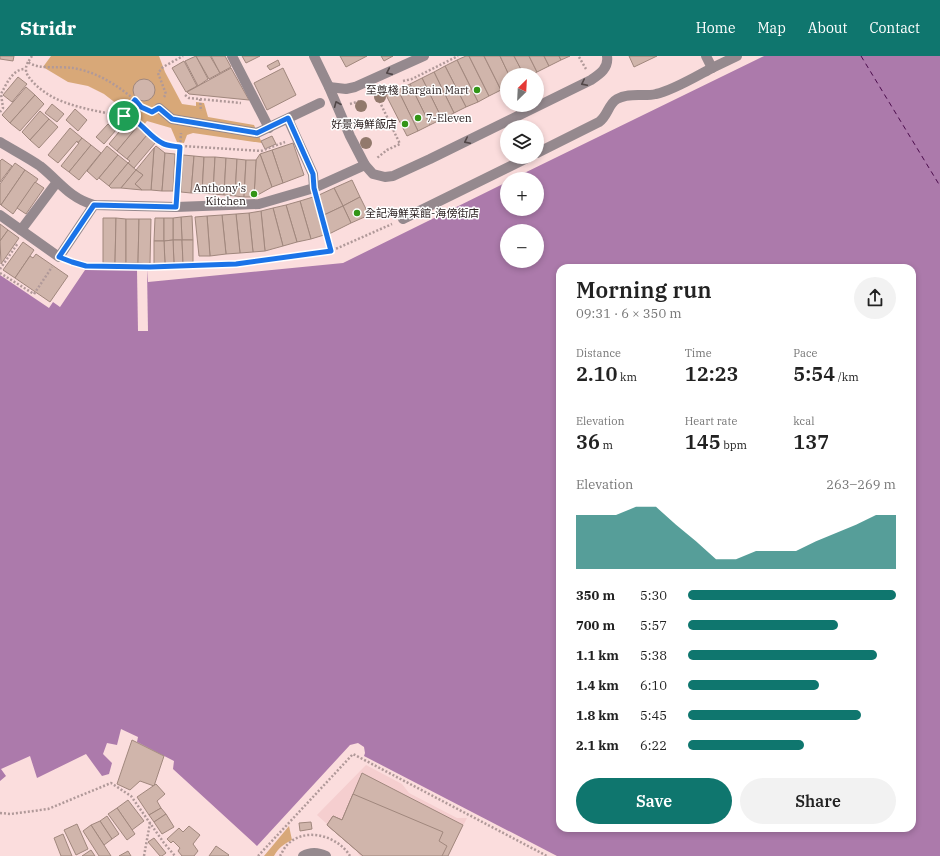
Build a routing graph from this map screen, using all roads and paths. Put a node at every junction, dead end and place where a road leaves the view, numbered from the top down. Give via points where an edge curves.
1 (32, 56) edge
2 (183, 56) edge
3 (232, 56) edge
4 (314, 56) edge
5 (424, 56) edge
6 (607, 56) edge
7 (706, 56) edge
8 (737, 56) edge
9 (28, 62) junction
10 (712, 68) junction
11 (26, 69) junction
12 (329, 87) junction
13 (376, 94) dead end
14 (185, 95) dead end
15 (200, 99) junction
16 (135, 100) junction
17 (320, 103) dead end
18 (258, 104) junction
19 (201, 107) dead end
20 (159, 108) junction
21 (0, 112) edge
22 (124, 116) junction
23 (288, 118) junction
24 (269, 128) junction
25 (182, 130) dead end
26 (297, 138) junction
27 (0, 142) edge
28 (180, 147) junction
29 (544, 150) edge
30 (515, 164) edge
31 (365, 165) junction
32 (57, 182) junction
33 (314, 188) junction
34 (90, 204) junction
35 (176, 207) junction
36 (0, 215) edge
37 (403, 219) joint
38 (23, 232) junction
39 (331, 251) junction
40 (59, 257) junction
41 (0, 269) edge
42 (0, 273) edge
43 (0, 813) edge
44 (150, 823) junction
45 (144, 856) edge
46 (175, 856) edge
47 (258, 856) edge
48 (303, 856) edge
49 (326, 856) edge
50 (547, 856) edge

1 - 9 path
2 - 20 path via 158,72 166,94
3 - 18 street
4 - 12 street
5 -> 12 street via 355,87
6 -> 31 street via 603,71 591,80 393,176 377,176
7 - 10 street
8 - 10 street
9 - 11 path
9 - 16 path via 43,67 62,66 88,71 102,77
10 - 29 street via 662,93 626,95 618,98 611,103 604,119
11 - 21 path via 18,70 2,92 3,108
11 - 22 path via 25,72 31,80 49,95 73,104
31 -> 12 street
13 - 31 path via 400,144
14 - 15 path via 188,98
15 - 18 path
15 - 19 path
16 - 20 path via 141,107 152,112
16 - 22 path
17 - 23 street
18 - 24 street
20 - 24 street via 172,119 182,121 257,133
22 - 28 path via 134,120 160,142
23 - 24 street
23 - 26 street
25 - 28 path
26 - 28 path via 261,151
26 - 33 street via 313,174
27 - 32 street via 38,165
28 - 35 path
30 - 37 street
31 - 33 street
32 - 34 street via 65,190
32 - 38 street
33 - 35 street via 259,204
33 - 39 path
34 - 35 street
34 - 40 street
36 - 38 street
37 - 39 path
38 - 40 street
38 - 41 path
39 - 40 path via 236,264 150,267 86,266
40 - 42 path via 34,294
43 - 44 path via 48,809 111,783 131,796
44 - 45 path
44 - 46 path
47 - 50 path via 353,754
48 - 49 street via 317,853

